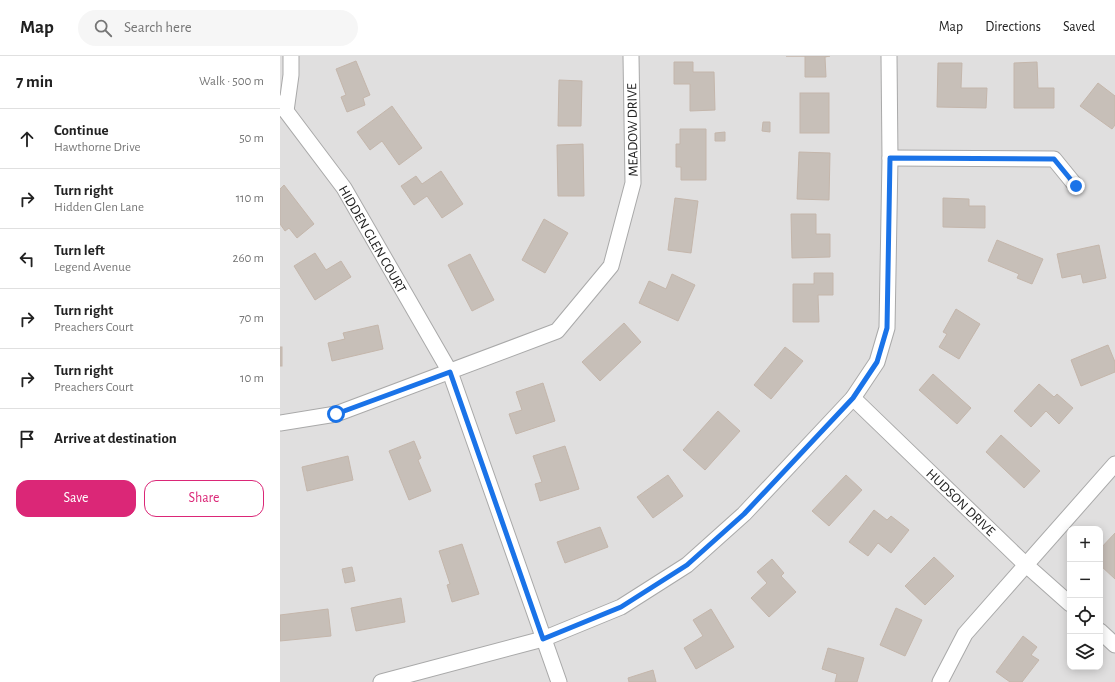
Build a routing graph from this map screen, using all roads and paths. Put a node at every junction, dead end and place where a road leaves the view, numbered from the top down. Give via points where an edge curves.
1 (291, 56) edge
2 (631, 56) edge
3 (889, 56) edge
4 (283, 107) edge
5 (890, 158) junction
6 (1076, 186) dead end
7 (450, 372) junction
8 (853, 398) junction
9 (280, 423) edge
10 (1115, 464) edge
11 (1025, 564) junction
12 (1067, 601) edge
13 (1103, 634) edge
14 (543, 639) junction
15 (1115, 645) edge
16 (380, 682) edge
17 (559, 682) edge
18 (940, 682) edge

1 - 4 street, HIDDEN GLEN COURT via 291,75
2 - 7 street, MEADOW DRIVE via 633,183 610,266 557,331
3 - 5 street
4 - 7 street, HIDDEN GLEN COURT via 344,188
5 - 6 street via 1054,159
5 - 8 street via 887,328 877,362
7 - 9 street, MEADOW DRIVE via 336,414
7 - 14 street, HIDDEN GLEN COURT
8 - 11 street, HUDSON DRIVE
8 - 14 street via 744,514 687,565 621,607
10 - 11 street
11 - 12 street, HUDSON DRIVE
11 - 18 street via 965,634
13 - 15 street
14 - 16 street
14 - 17 street, HIDDEN GLEN COURT

